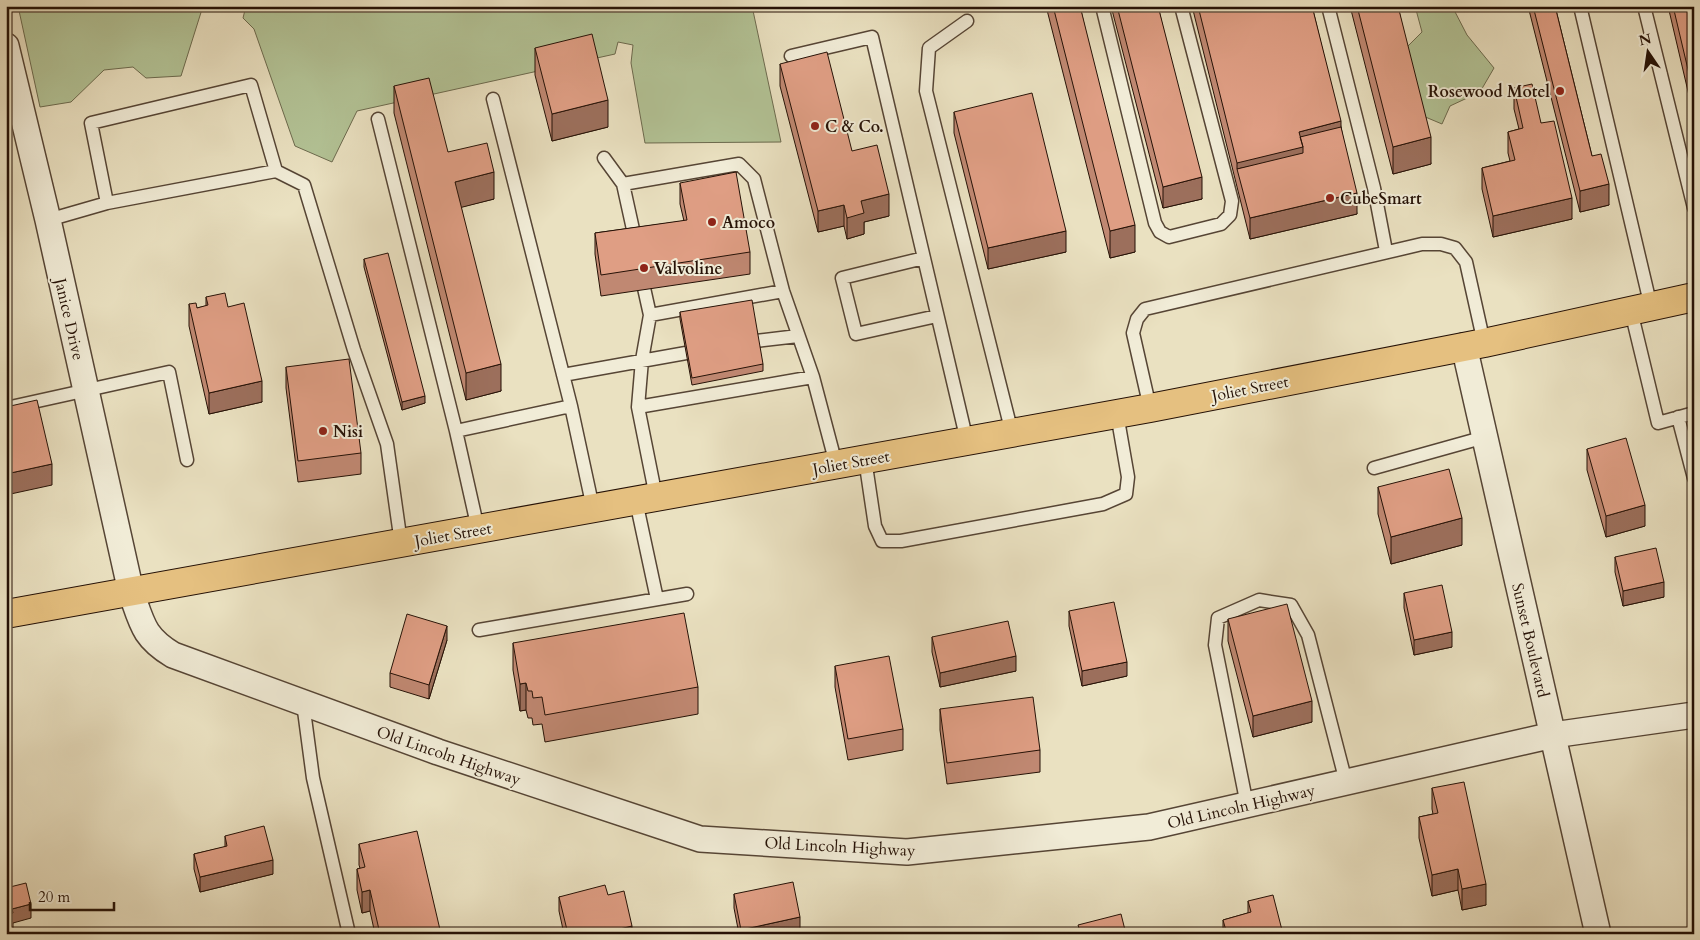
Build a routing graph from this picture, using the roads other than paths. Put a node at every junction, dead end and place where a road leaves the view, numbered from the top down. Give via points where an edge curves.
1 (1102, 6) edge
2 (1181, 6) edge
3 (1328, 6) edge
4 (1580, 6) edge
5 (1644, 6) edge
6 (967, 21) dead end
7 (6, 46) edge
8 (791, 56) dead end
9 (493, 99) dead end
10 (378, 119) dead end
11 (604, 158) dead end
12 (276, 171) junction
13 (623, 184) junction
14 (107, 202) junction
15 (1694, 208) edge
16 (48, 220) junction
17 (637, 249) edge
18 (1386, 251) junction
19 (924, 258) junction
20 (644, 288) edge
21 (783, 291) junction
22 (1694, 297) edge
23 (1641, 309) junction
24 (650, 316) junction
25 (938, 316) junction
26 (798, 336) junction
27 (756, 341) edge
28 (1474, 344) junction
29 (686, 353) edge
30 (642, 360) junction
31 (563, 375) junction
32 (813, 377) junction
33 (86, 390) junction
34 (570, 406) junction
35 (638, 407) junction
36 (6, 408) edge
37 (1150, 408) junction
38 (1694, 413) edge
39 (1117, 414) junction
40 (1678, 417) junction
41 (456, 431) junction
42 (1012, 433) junction
43 (1485, 438) junction
44 (967, 441) junction
45 (865, 459) junction
46 (187, 460) dead end
47 (836, 464) junction
48 (1374, 468) dead end
49 (1694, 478) edge
50 (646, 499) junction
51 (594, 508) junction
52 (478, 529) junction
53 (401, 543) junction
54 (131, 592) junction
55 (688, 594) dead end
56 (657, 599) junction
57 (6, 614) edge
58 (479, 630) dead end
59 (303, 703) junction
60 (1694, 715) edge
61 (1553, 735) junction
62 (1346, 782) junction
63 (1247, 805) junction
64 (349, 934) edge
65 (1598, 934) edge

1 - 2 lane via 1155,223 1160,232 1169,237 1221,224 1230,215 1232,202
3 - 18 lane via 1374,188
4 - 23 lane
5 - 15 lane
6 - 42 lane via 929,48 926,91
7 - 16 street, Janice Drive
8 - 19 lane via 872,36
9 - 31 lane
10 - 41 lane
11 - 13 lane
12 - 14 lane
12 - 14 lane via 251,85 91,123
12 - 53 lane via 304,185 354,350 387,444
13 - 17 lane
13 - 21 lane via 739,164 754,179
14 - 16 lane
16 - 33 street, Janice Drive
18 - 28 lane via 1422,244 1455,248 1466,262
18 - 37 lane via 1145,309 1137,319 1133,333
19 - 25 lane
19 - 25 lane via 842,278 853,325 856,334
20 - 24 lane
21 - 24 lane
21 - 26 lane
22 - 23 main road, Joliet Street
23 - 28 main road, Joliet Street
23 - 40 lane via 1658,423
24 - 30 lane
25 - 44 lane
26 - 27 lane
26 - 32 lane
28 - 37 main road, Joliet Street
28 - 43 street, Sunset Boulevard
29 - 30 lane
30 - 31 lane
30 - 35 lane
31 - 34 lane
32 - 35 lane
32 - 47 lane
33 - 36 lane
33 - 46 lane via 169,372
33 - 54 street, Janice Drive
34 - 41 lane
34 - 51 lane
35 - 50 lane
37 - 39 main road, Joliet Street
38 - 40 lane
39 - 42 main road, Joliet Street
39 - 45 lane via 1128,477 1126,494 1103,504 900,541 882,541 875,526
40 - 49 lane
41 - 52 lane
42 - 44 main road, Joliet Street
43 - 48 lane
43 - 61 street, Sunset Boulevard
44 - 45 main road, Joliet Street
45 - 47 main road, Joliet Street
47 - 50 main road, Joliet Street
50 - 51 main road, Joliet Street
50 - 56 lane
51 - 52 main road, Joliet Street
52 - 53 main road, Joliet Street
53 - 54 main road, Joliet Street
54 - 57 main road, Joliet Street
54 - 59 street, Old Lincoln Highway via 154,644 173,655
55 - 56 lane
56 - 58 lane
59 - 63 street, Old Lincoln Highway via 438,752 700,839 907,852 1149,827
59 - 64 lane via 313,778
60 - 61 street, Old Lincoln Highway
61 - 62 street, Old Lincoln Highway
61 - 65 street, Sunset Boulevard
62 - 63 street, Old Lincoln Highway
62 - 63 lane via 1308,635 1291,605 1259,600 1218,618 1215,644

